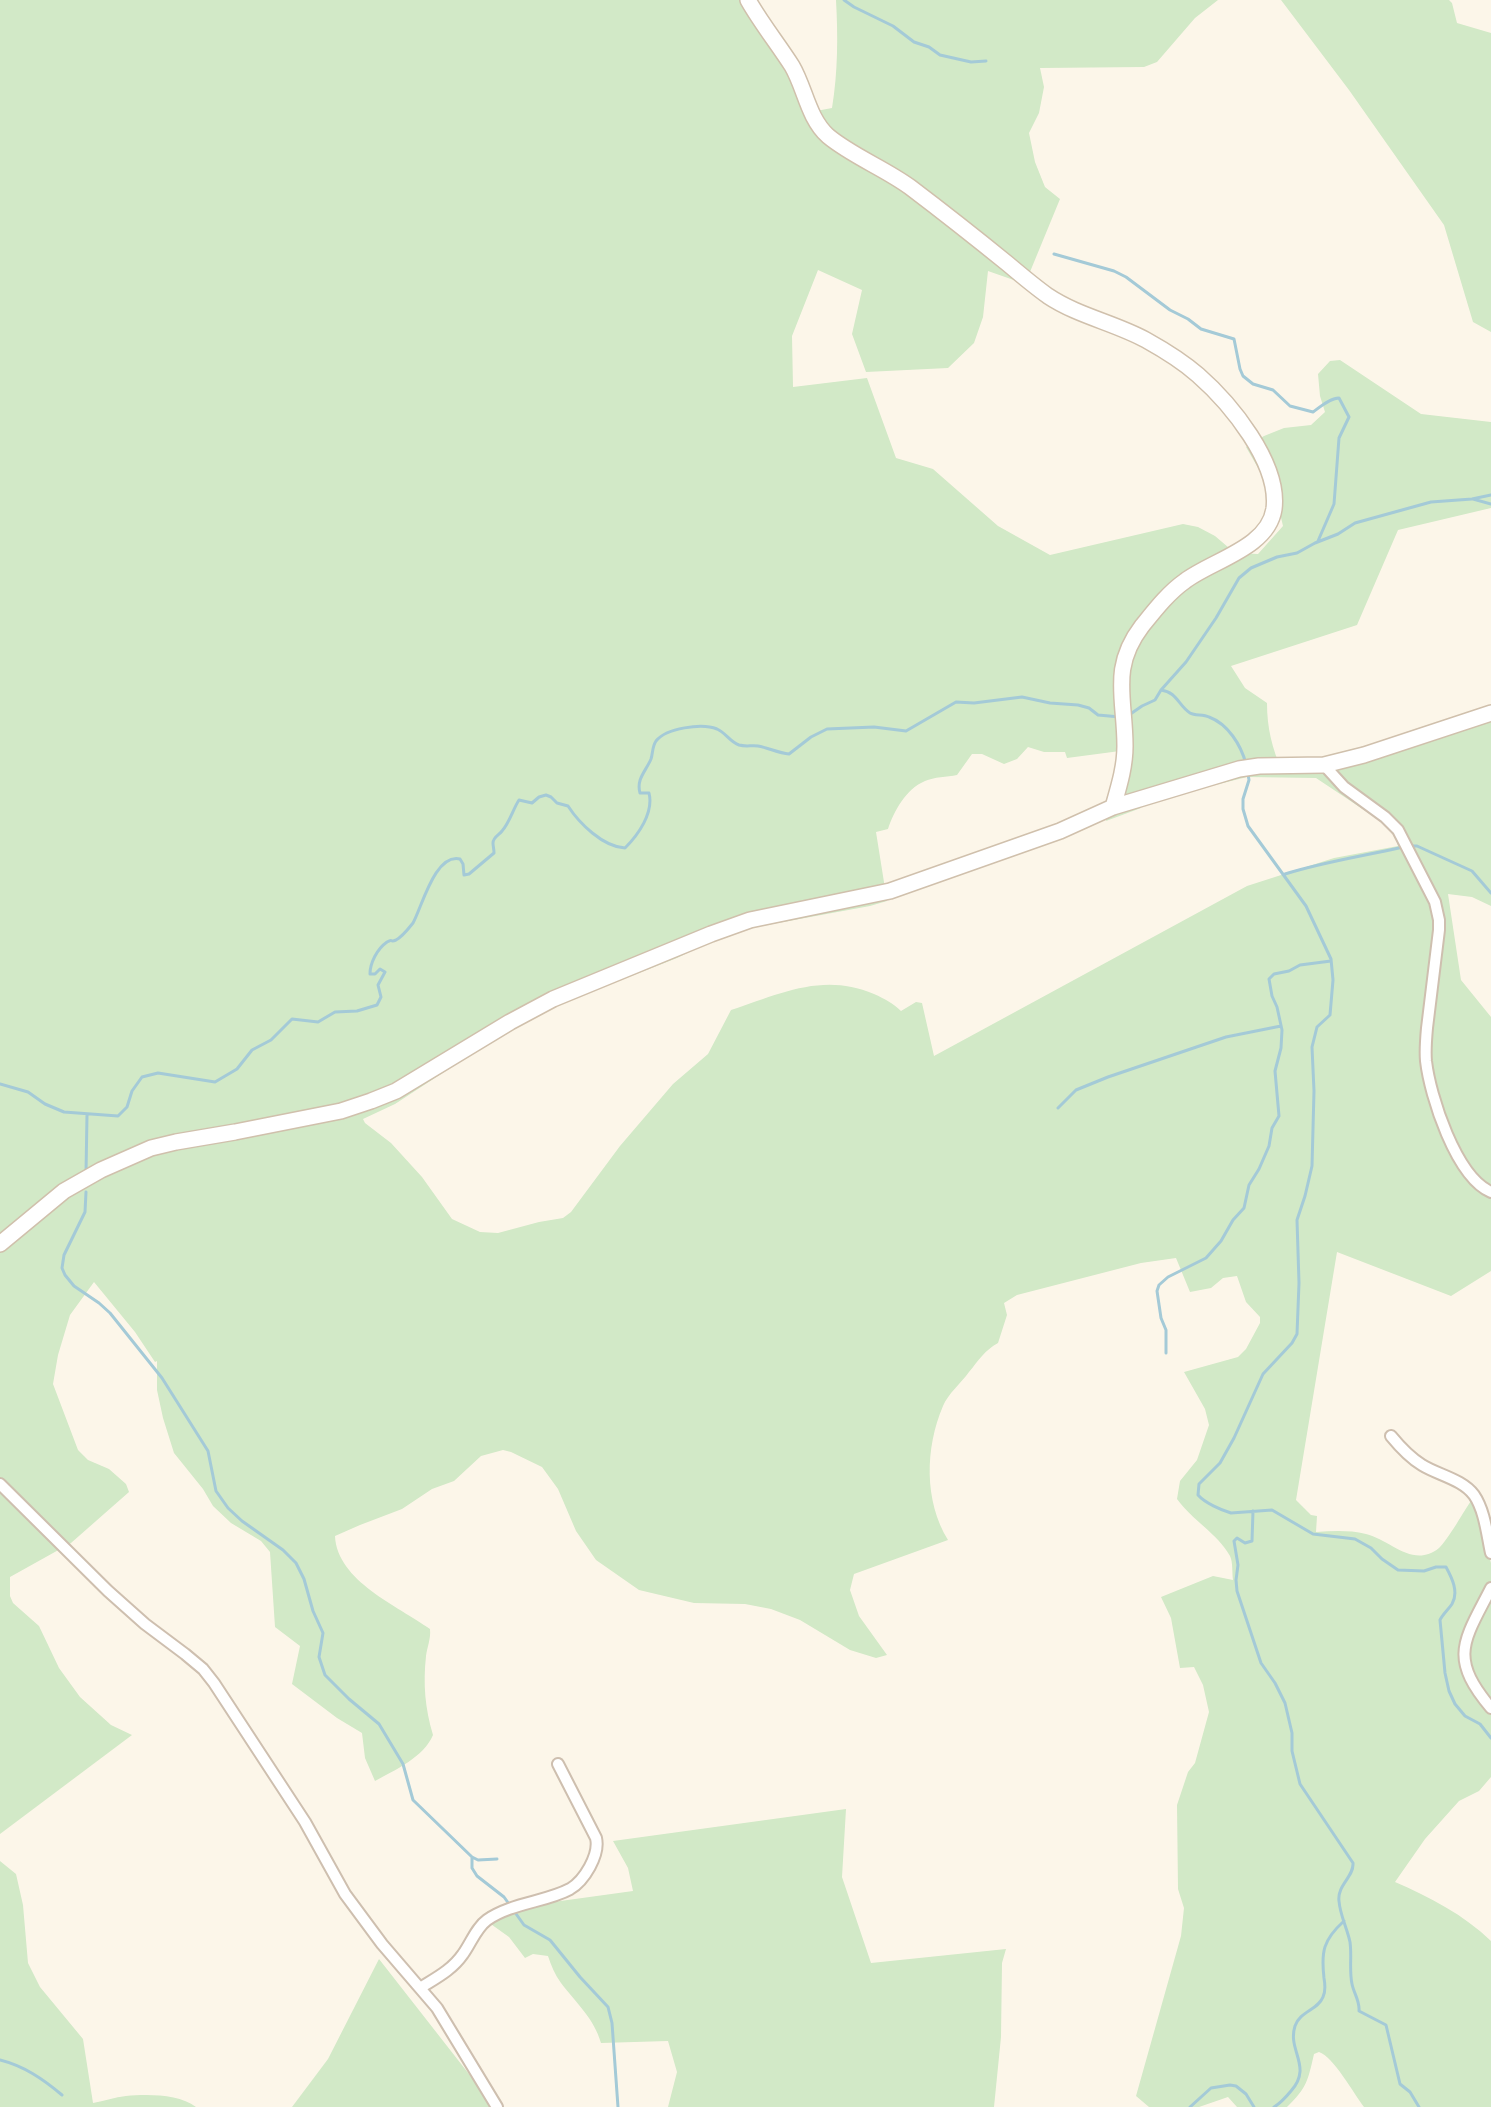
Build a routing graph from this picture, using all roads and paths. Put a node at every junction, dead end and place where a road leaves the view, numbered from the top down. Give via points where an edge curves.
1 (748, 0) edge
2 (1491, 713) edge
3 (1324, 765) junction
4 (1113, 807) junction
5 (1491, 1192) edge
6 (0, 1244) edge
7 (1391, 1436) dead end
8 (0, 1484) edge
9 (1491, 1553) edge
10 (1491, 1588) edge
11 (1491, 1708) edge
12 (558, 1764) dead end
13 (420, 1988) junction
14 (497, 2107) edge

1 - 4 street via 792,67 826,134 911,188 1058,302 1174,357 1217,394 1265,462 1274,504 1264,531 1251,544 1196,573 1168,595 1125,654 1121,678 1123,771
2 - 3 street
3 - 4 street via 1239,769
3 - 5 street via 1344,787 1398,830 1435,902 1439,930 1425,1043 1429,1075 1452,1146 1469,1176
4 - 6 street via 1060,831 890,891 750,920 711,934 553,999 396,1091 371,1101 341,1111 151,1148 64,1191
7 - 9 street via 1420,1464 1458,1482 1473,1494 1481,1509
8 - 13 street via 108,1591 203,1669 305,1822 345,1894
10 - 11 street via 1471,1625 1464,1656 1467,1674
12 - 13 street via 596,1838 593,1860 569,1889 488,1920 450,1968
13 - 14 street via 444,2019

